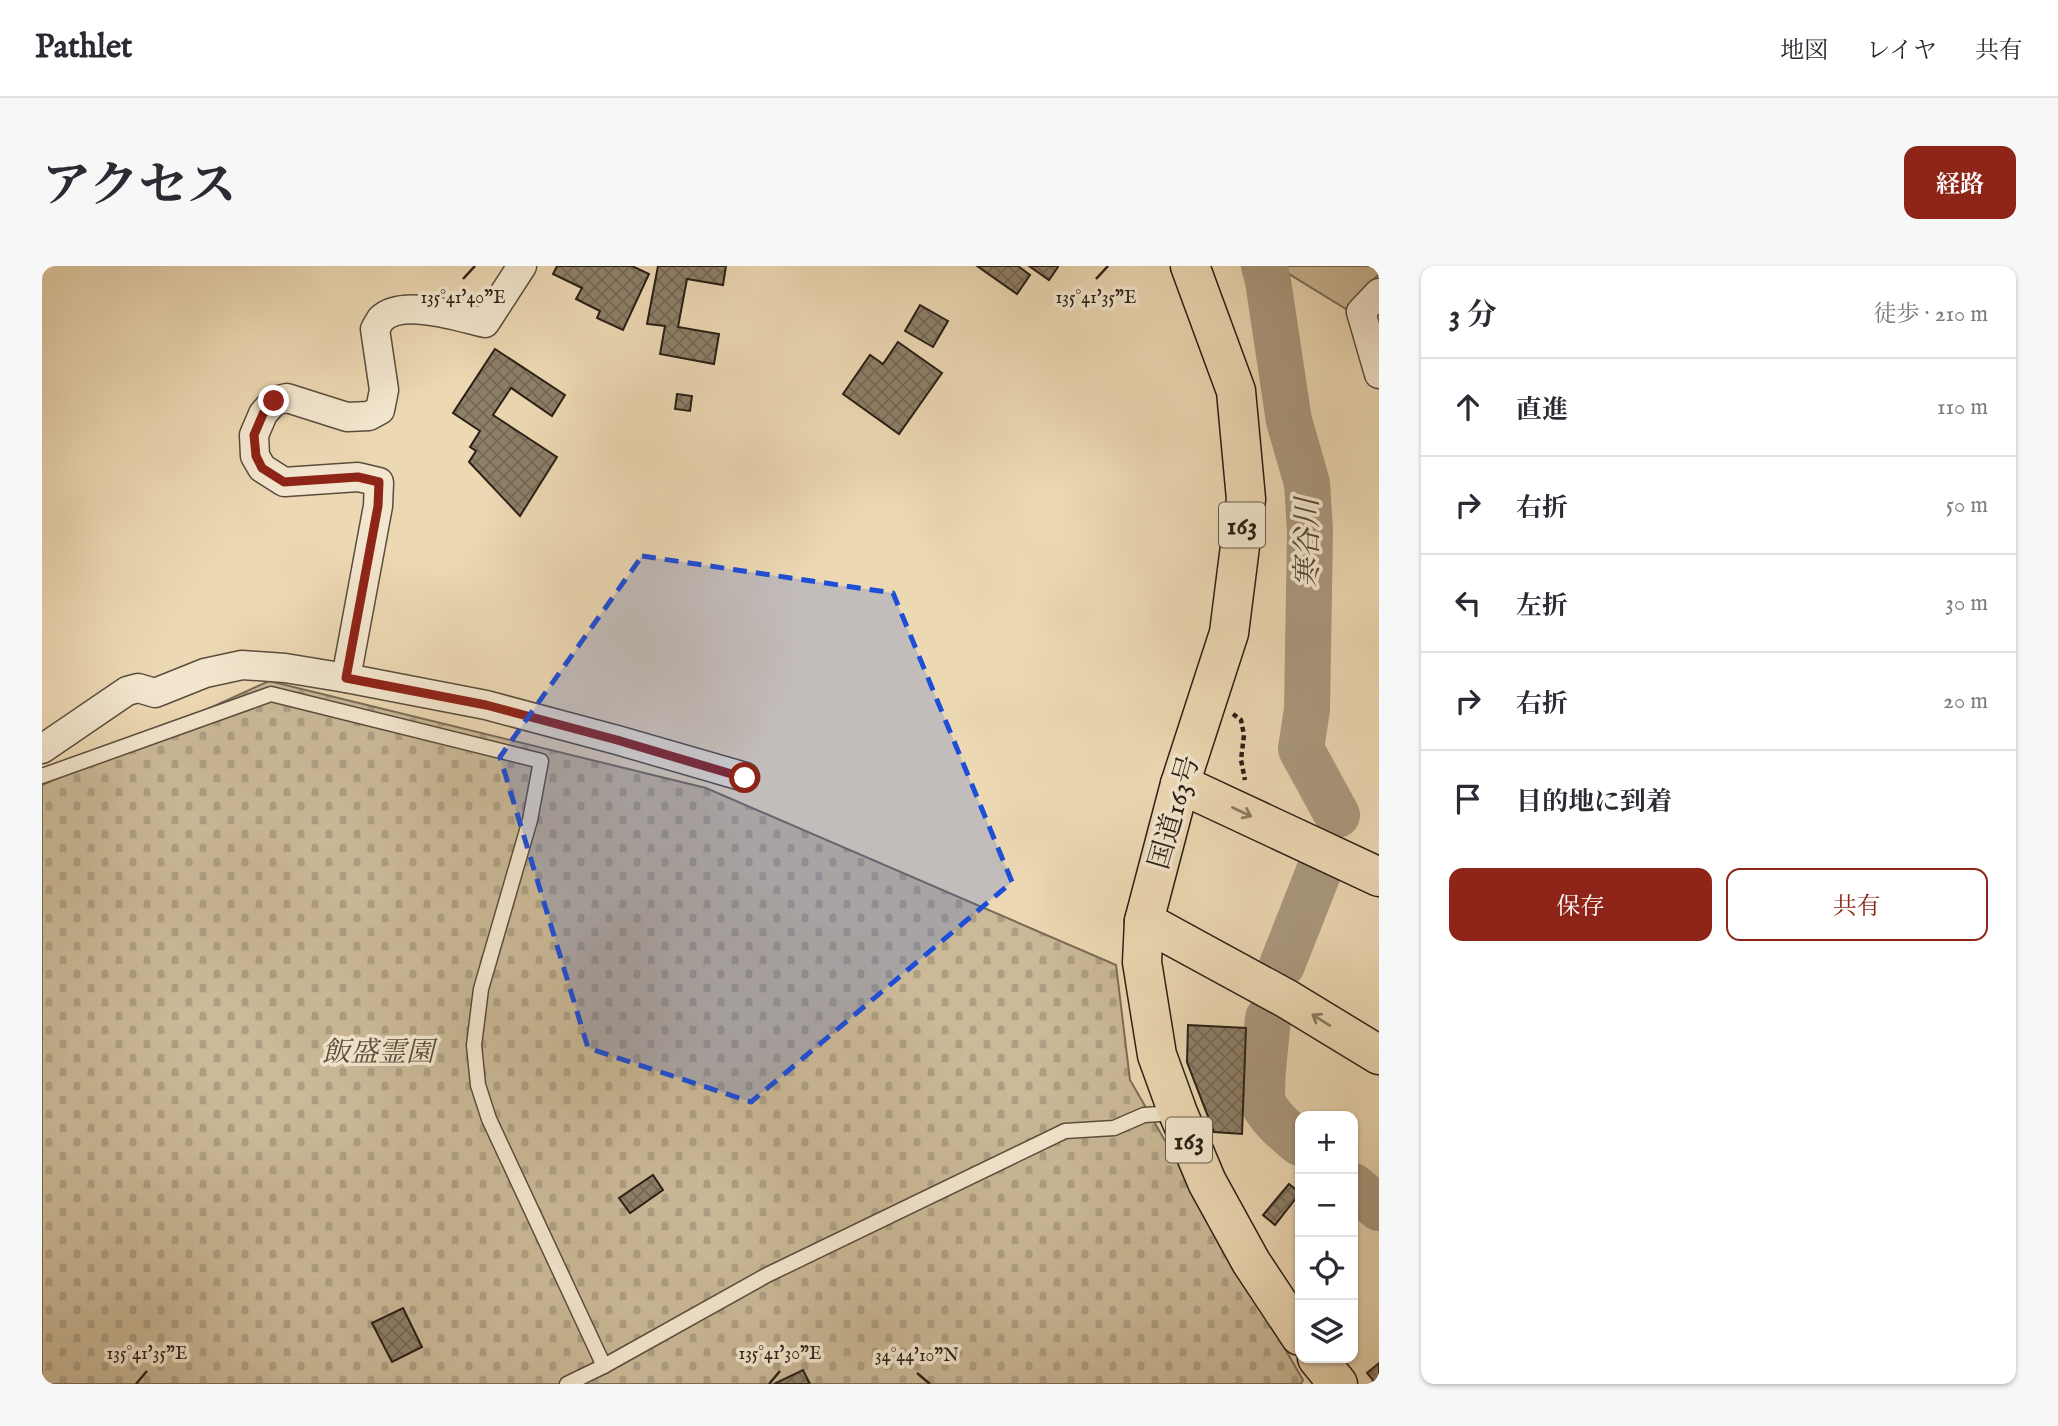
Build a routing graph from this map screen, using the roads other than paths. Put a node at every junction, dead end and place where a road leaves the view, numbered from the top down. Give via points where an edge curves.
1 (522, 266) edge
2 (1190, 266) edge
3 (1379, 293) edge
4 (1379, 374) edge
5 (349, 668) junction
6 (42, 749) edge
7 (42, 776) edge
8 (745, 778) dead end
9 (1180, 784) junction
10 (1379, 877) edge
11 (1144, 921) junction
12 (1379, 1055) edge
13 (1178, 1113) junction
14 (1295, 1328) edge
15 (1321, 1363) edge
16 (604, 1366) junction
17 (567, 1384) edge
18 (1338, 1384) edge

1 - 5 street via 485,323 433,310 399,310 382,318 375,329 384,390 380,410 369,416 347,417 288,398 274,401 263,414 254,435 256,456 262,468 284,482 358,477 379,482
2 - 9 highway, 国道163号 / 163 via 1236,391 1246,499 1229,633
3 - 4 street via 1361,312
5 - 6 street via 242,665 205,673 155,693 138,688
5 - 8 street
7 - 16 lane via 271,694 541,761 530,820 481,989 474,1045 478,1085 489,1119
9 -> 10 highway
9 - 11 highway, 国道163号 / 163
12 -> 11 highway
11 - 13 highway, 国道163号 / 163 via 1142,962 1150,1019 1157,1055
13 - 14 highway, 国道163号 / 163 via 1207,1182 1251,1262
13 - 16 lane via 1144,1115 1114,1128 1065,1131 767,1275
15 - 18 highway
16 - 17 lane

